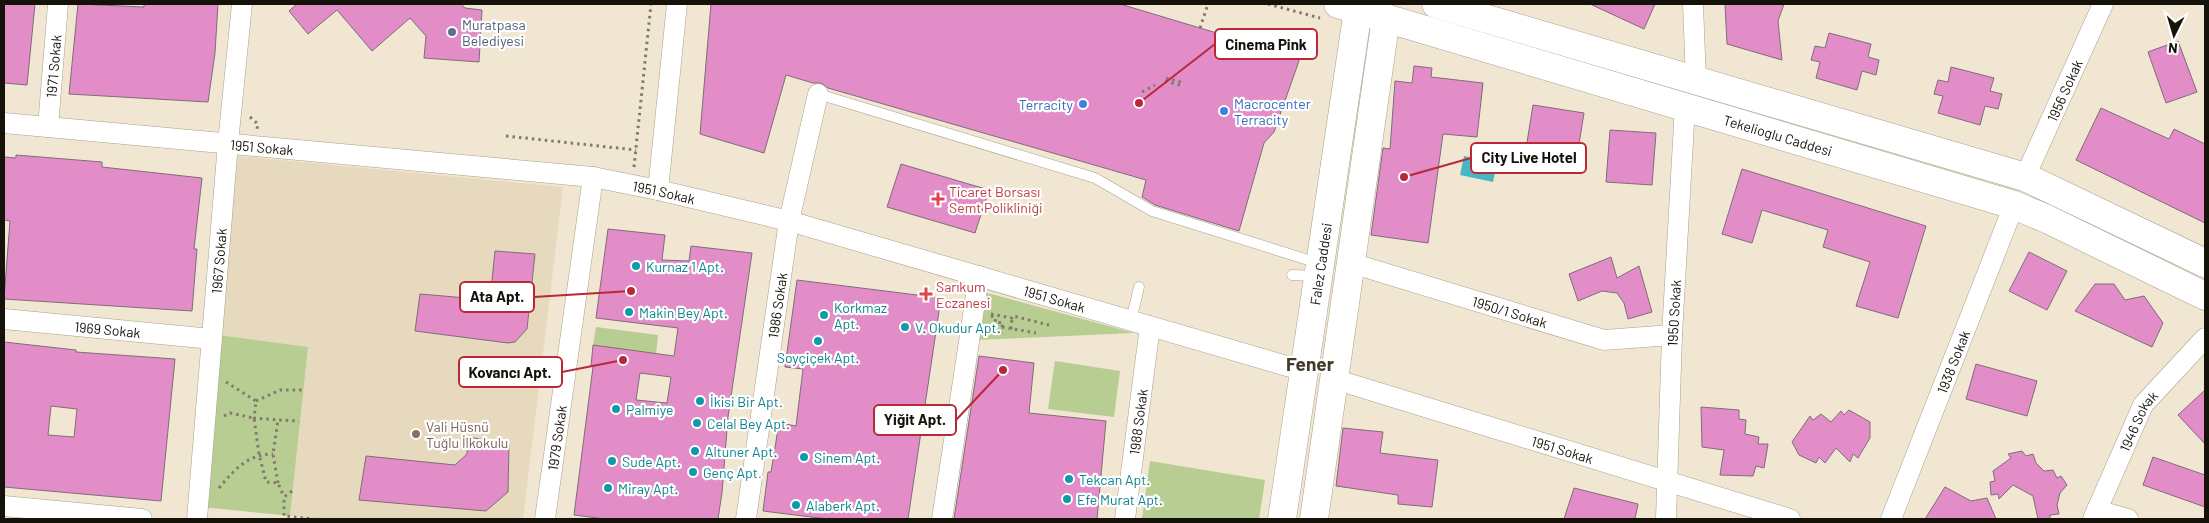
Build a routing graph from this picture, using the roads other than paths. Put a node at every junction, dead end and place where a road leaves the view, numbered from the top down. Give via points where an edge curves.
1 (58, 4) edge
2 (242, 4) edge
3 (677, 4) edge
4 (1436, 4) edge
5 (1693, 4) edge
6 (2102, 4) edge
7 (1348, 7) edge
8 (1386, 18) junction
9 (1696, 81) junction
10 (818, 94) joint
11 (1685, 106) junction
12 (4, 123) edge
13 (48, 127) junction
14 (228, 143) junction
15 (593, 177) junction
16 (2025, 177) junction
17 (658, 190) junction
18 (2014, 205) junction
19 (789, 221) junction
20 (2205, 262) edge
21 (1351, 263) junction
22 (1310, 272) junction
23 (979, 276) junction
24 (1139, 287) dead end
25 (2205, 296) edge
26 (4, 319) edge
27 (1131, 321) junction
28 (1150, 326) junction
29 (1672, 335) junction
30 (2205, 338) edge
31 (212, 339) junction
32 (1304, 371) junction
33 (1334, 379) junction
34 (1669, 482) junction
35 (4, 506) edge
36 (2095, 514) edge
37 (142, 519) edge
38 (197, 519) edge
39 (546, 519) edge
40 (746, 519) edge
41 (942, 519) edge
42 (1125, 519) edge
43 (1282, 519) edge
44 (1314, 519) edge
45 (1666, 519) edge
46 (1790, 519) edge
47 (1892, 519) edge
48 (2128, 519) edge

1 - 13 street, 1971 Sokak
2 - 14 street, 1967 Sokak
3 - 17 street
4 - 9 main road, Tekelioglu Caddesi
5 - 9 street
6 - 16 street, 1956 Sokak
7 - 8 main road, Tekelioglu Caddesi
7 - 22 main road, Falez Caddesi
8 - 11 main road, Tekelioglu Caddesi
8 - 21 main road
9 - 16 main road, Tekelioglu Caddesi
10 - 19 street, 1986 Sokak
10 - 22 lane via 1095,178 1152,211
11 - 18 main road, Tekelioglu Caddesi
11 - 29 street, 1950 Sokak
12 - 13 street, 1951 Sokak
13 - 14 street, 1951 Sokak
14 - 15 street, 1951 Sokak
14 - 31 street, 1967 Sokak
15 - 17 street, 1951 Sokak
15 - 39 street, 1979 Sokak
16 - 20 main road, Tekelioglu Caddesi
17 - 19 street, 1951 Sokak
18 - 25 main road, Tekelioglu Caddesi
18 - 47 street, 1938 Sokak
19 - 23 street, 1951 Sokak
19 - 40 street, 1986 Sokak
21 - 29 street, 1950/1 Sokak via 1604,340
21 - 33 main road
22 - 32 main road, Falez Caddesi
23 - 27 street, 1951 Sokak
23 - 41 street
24 - 27 lane
26 - 31 street, 1969 Sokak
27 - 28 street, 1951 Sokak
28 - 32 street, 1951 Sokak
28 - 42 street, 1988 Sokak
29 - 34 street, 1950 Sokak
30 - 36 street, 1946 Sokak via 2144,406
31 - 38 street, 1967 Sokak
32 - 33 main road
32 - 43 main road, Falez Caddesi
33 - 34 street, 1951 Sokak
33 - 44 main road
34 - 45 street, 1950 Sokak
34 - 46 street, 1951 Sokak
35 - 37 street
36 - 48 street

